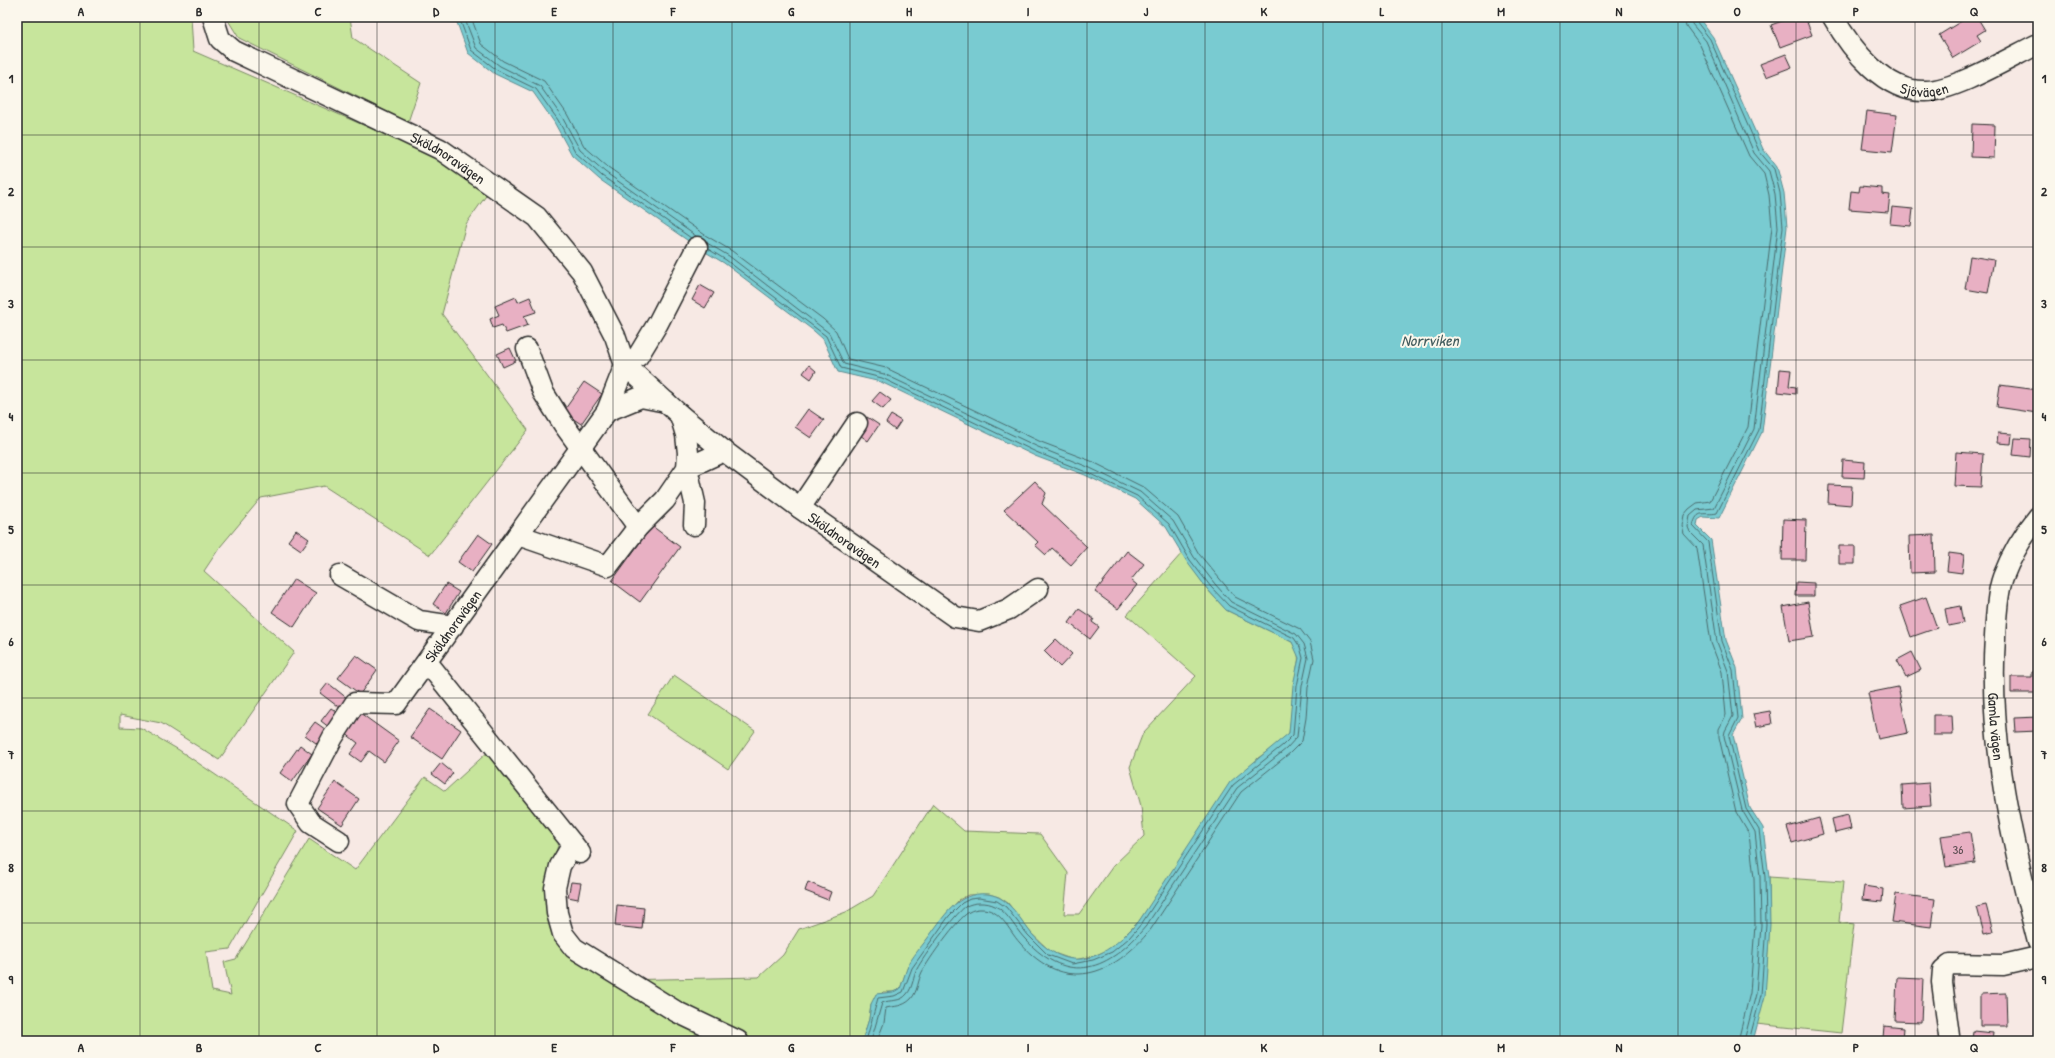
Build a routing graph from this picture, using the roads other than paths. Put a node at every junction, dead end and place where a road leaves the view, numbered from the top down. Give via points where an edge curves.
1 (213, 17) edge
2 (1833, 17) edge
3 (2038, 44) edge
4 (697, 248) dead end
5 (527, 349) dead end
6 (625, 365) junction
7 (673, 408) junction
8 (607, 411) junction
9 (856, 423) dead end
10 (581, 448) junction
11 (724, 452) junction
12 (687, 468) junction
13 (800, 508) junction
14 (2038, 516) edge
15 (694, 525) dead end
16 (638, 526) junction
17 (518, 535) junction
18 (340, 574) dead end
19 (1038, 589) dead end
20 (453, 626) junction
21 (427, 662) junction
22 (339, 841) dead end
23 (2038, 942) edge
24 (2038, 957) edge
25 (1949, 1036) dead end
26 (738, 1041) edge

1 - 6 street, Sköldnoravägen via 220,39 234,51 440,149 537,217 582,272 614,336
2 - 3 street, Sjövägen via 1845,39 1866,62 1895,85 1926,92 1957,84
4 - 6 street via 638,356
5 - 10 street via 543,392
6 - 7 street, Sköldnoravägen
6 - 8 street, Sköldnoravägen
7 - 8 street, Sköldnoravägen via 641,397
7 - 11 street, Sköldnoravägen
7 - 12 street via 686,435
8 - 10 street, Sköldnoravägen
9 - 13 street
10 - 16 street
10 - 17 street, Sköldnoravägen
11 - 12 street
11 - 13 street, Sköldnoravägen
12 - 15 street via 695,502
12 - 16 street via 665,500
13 - 19 street, Sköldnoravägen via 955,617 979,621 1009,609
14 - 23 street, Gamla vägen via 2026,532 2003,578 1993,662 1997,743 2019,868
16 - 17 street via 608,566
17 - 20 street, Sköldnoravägen
18 - 20 street via 419,621
20 - 21 street, Sköldnoravägen
21 - 22 street via 396,704 355,703 333,737 298,804 311,823
21 - 26 street, Sköldnoravägen via 577,848 560,866 555,888 557,913 563,934 574,948 677,1012
24 - 25 street via 2002,964 1950,964 1943,970 1942,982

